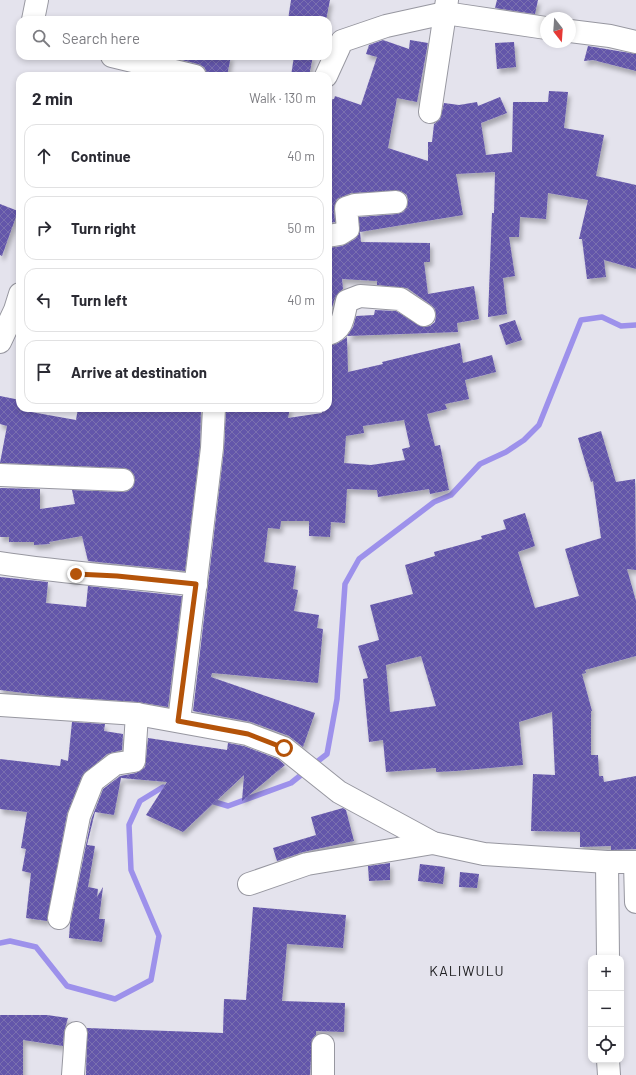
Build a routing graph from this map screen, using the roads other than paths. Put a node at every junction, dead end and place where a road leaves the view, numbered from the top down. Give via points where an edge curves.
1 (37, 0) edge
2 (446, 7) edge
3 (34, 16) edge
4 (540, 27) edge
5 (576, 32) edge
6 (636, 42) edge
7 (129, 60) edge
8 (178, 72) edge
9 (328, 72) edge
10 (430, 112) dead end
11 (396, 202) dead end
12 (332, 236) edge
13 (16, 310) edge
14 (424, 315) dead end
15 (332, 333) edge
16 (0, 342) edge
17 (214, 412) edge
18 (0, 475) edge
19 (123, 480) dead end
20 (0, 563) edge
21 (196, 584) junction
22 (0, 705) edge
23 (137, 714) junction
24 (178, 721) junction
25 (433, 843) junction
26 (607, 862) junction
27 (636, 862) edge
28 (249, 884) dead end
29 (636, 902) edge
30 (59, 918) dead end
31 (608, 955) edge
32 (76, 1033) dead end
33 (323, 1045) dead end
34 (608, 1063) edge
35 (73, 1075) edge
36 (323, 1075) edge
37 (609, 1075) edge

1 - 3 street
2 - 4 street
2 - 9 street via 342,41
2 - 10 street
5 - 6 street
7 - 8 street
11 - 12 street via 346,208 348,229
13 - 16 street
14 - 15 street via 400,299 360,296 346,301 343,323
17 - 21 street
18 - 19 street
20 - 21 street via 76,574
21 - 24 street
22 - 23 street
23 - 24 street
23 - 30 street via 134,761 115,764 93,781 79,816
24 - 25 street via 248,734 284,748 340,792
25 - 26 street via 484,854
25 - 28 street via 307,864
26 - 27 street
26 - 31 street
27 - 29 street
32 - 35 street
33 - 36 street
34 - 37 street

